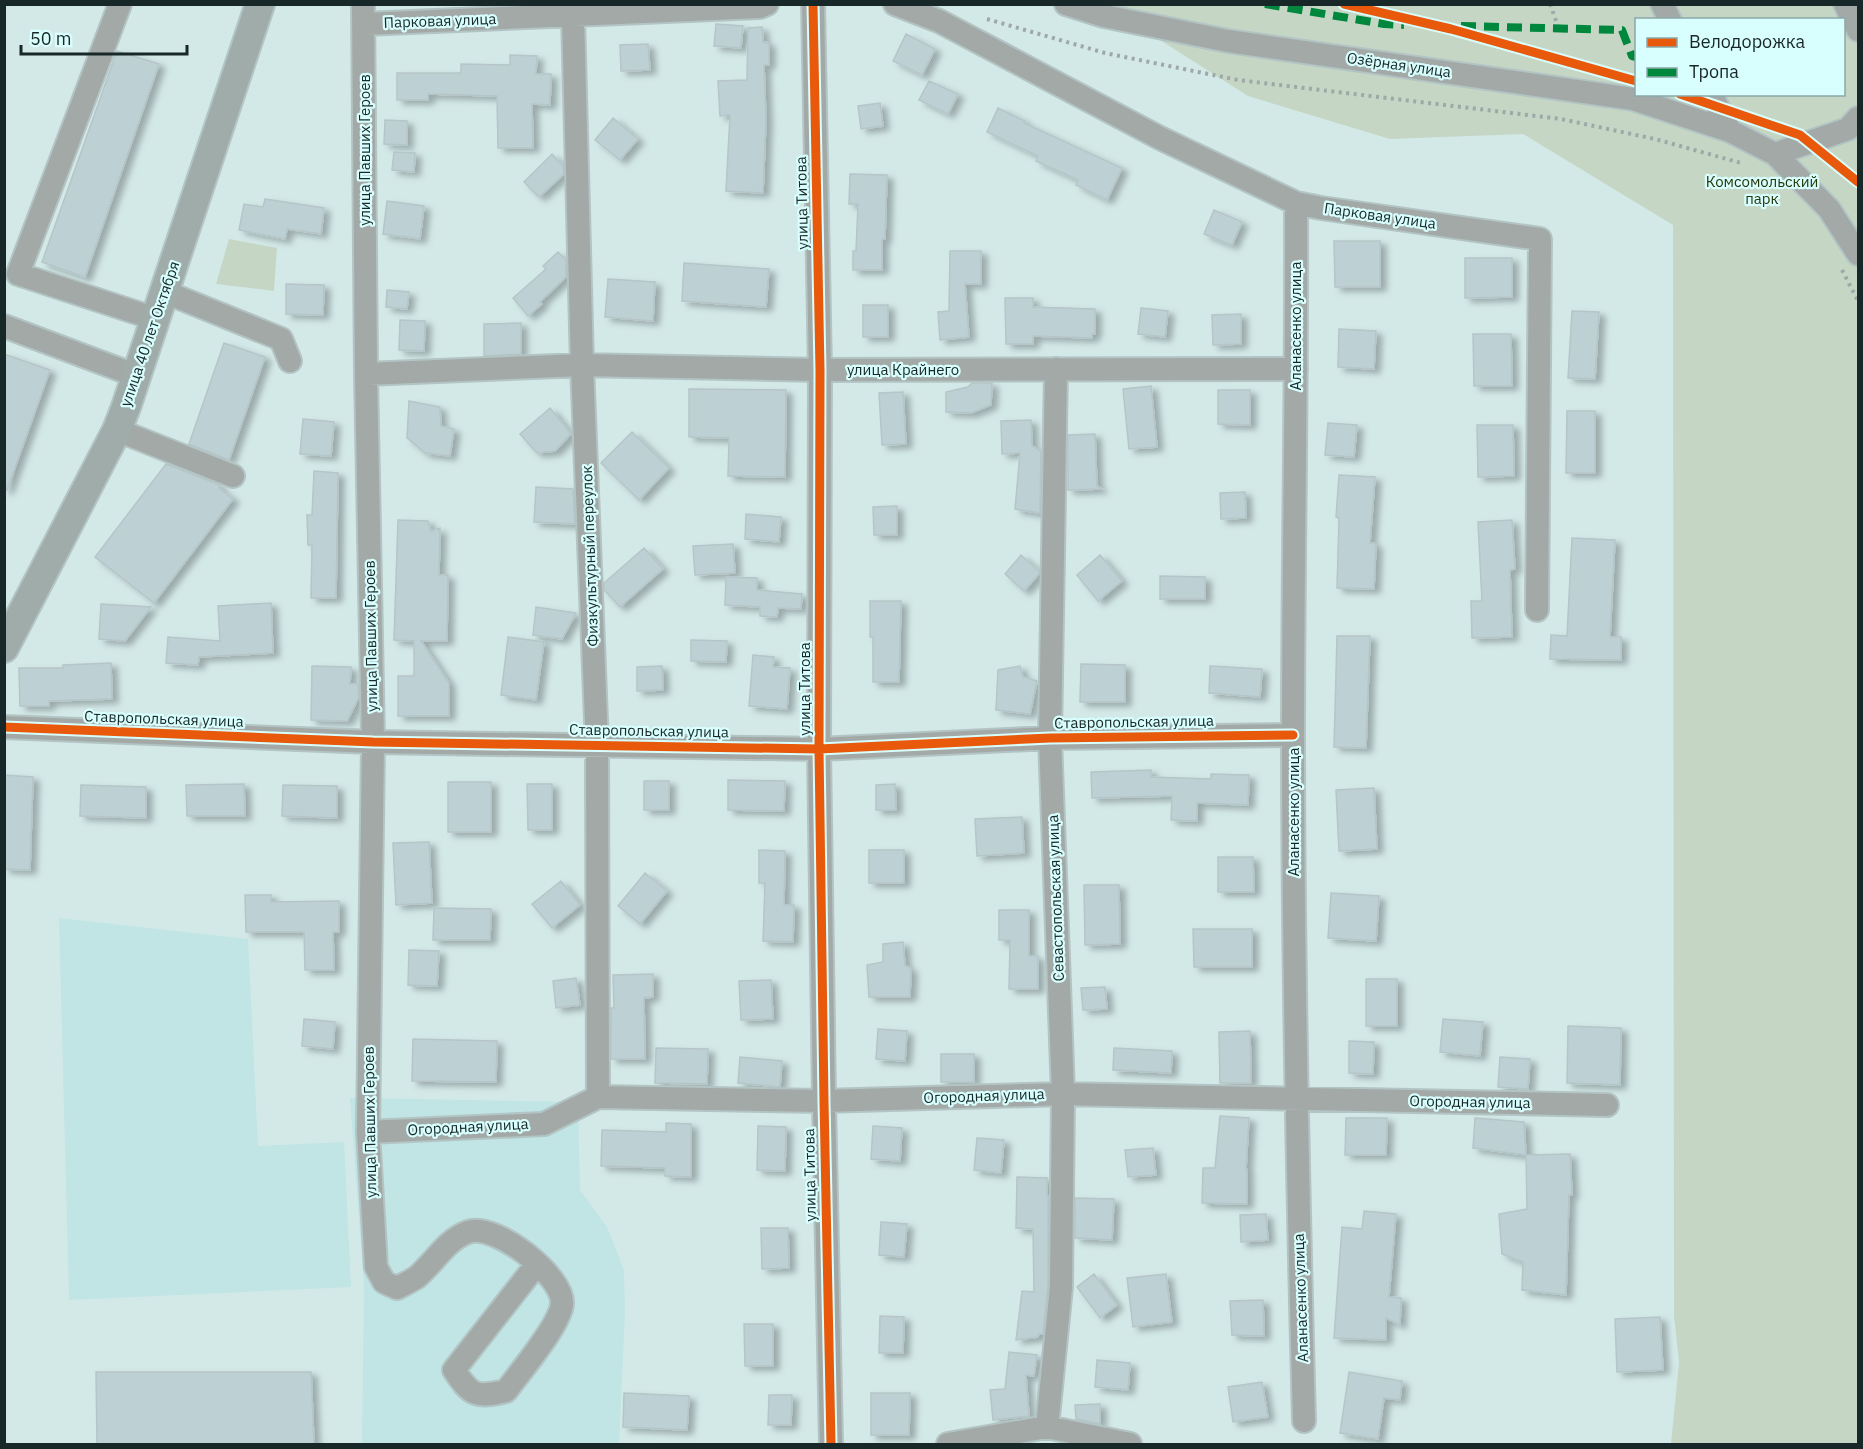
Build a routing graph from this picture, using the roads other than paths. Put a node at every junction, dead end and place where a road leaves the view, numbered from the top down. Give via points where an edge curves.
1 (120, 4) edge
2 (767, 4) edge
3 (813, 4) edge
4 (895, 4) edge
5 (1066, 4) edge
6 (1662, 4) edge
7 (1845, 4) edge
8 (254, 6) edge
9 (363, 14) edge
10 (573, 16) junction
11 (1669, 18) edge
12 (1858, 30) edge
13 (1712, 96) edge
14 (1858, 118) edge
15 (1730, 130) junction
16 (1775, 154) junction
17 (1296, 202) junction
18 (1858, 254) edge
19 (165, 292) junction
20 (156, 319) junction
21 (4, 326) edge
22 (290, 361) dead end
23 (582, 365) junction
24 (1056, 369) junction
25 (1296, 369) junction
26 (820, 370) junction
27 (366, 375) junction
28 (137, 376) junction
29 (117, 430) junction
30 (233, 476) dead end
31 (1536, 610) dead end
32 (4, 648) edge
33 (4, 727) edge
34 (1293, 735) junction
35 (1050, 738) junction
36 (373, 742) junction
37 (597, 745) junction
38 (819, 749) junction
39 (1063, 1094) junction
40 (598, 1096) junction
41 (1296, 1097) junction
42 (824, 1101) junction
43 (1607, 1105) dead end
44 (368, 1132) junction
45 (537, 1264) junction
46 (1304, 1421) dead end
47 (1047, 1427) junction
48 (831, 1444) edge
49 (948, 1444) edge
50 (1130, 1444) edge

1 - 20 street via 18,274
2 - 10 street, Парковая улица via 760,8
3 - 26 street, улица Титова
4 - 17 street, Парковая улица via 939,21 1160,138
5 - 15 street, Озёрная улица via 1104,16 1228,41 1633,99
6 - 11 street
7 - 12 street
8 - 19 main road, улица 40 лет Октября
9 - 10 street, Парковая улица
9 - 27 street, улица Павших Героев
10 - 23 street, Физкультурный переулок
13 - 15 street
14 - 16 street via 1848,129
15 - 16 street, Озёрная улица
16 - 18 street, Озёрная улица via 1829,209
17 - 25 street, Аланасенко улица
17 - 31 street, Парковая улица via 1540,239
19 - 20 main road, улица 40 лет Октября
19 - 22 street via 281,339
20 - 28 main road, улица 40 лет Октября
21 - 28 street
23 - 26 street, улица Крайнего
23 - 27 street, улица Крайнего
23 - 37 street, Физкультурный переулок
24 - 25 street, улица Крайнего
24 - 26 street, улица Крайнего
24 - 35 street, Севастопольская улица
25 - 34 street, Аланасенко улица
26 - 38 street, улица Титова
27 - 36 street, улица Павших Героев
28 - 29 main road, улица 40 лет Октября
29 - 30 street
29 - 32 main road, улица 40 лет Октября
33 - 36 street, Ставропольская улица
34 - 35 street, Ставропольская улица
34 - 41 street, Аланасенко улица
35 - 38 street, Ставропольская улица
35 - 39 street, Севастопольская улица
36 - 37 street, Ставропольская улица
36 - 44 street, улица Павших Героев
37 - 38 street, Ставропольская улица
37 - 40 street, Физкультурный переулок
38 - 42 street, улица Титова
39 - 41 street, Огородная улица
39 - 42 street, Огородная улица
39 - 47 street, Севастопольская улица via 1061,1287
40 - 42 street, Огородная улица
40 - 44 street, Огородная улица via 544,1124
41 - 43 street, Огородная улица
41 - 46 street, Аланасенко улица
42 - 48 street, улица Титова
44 - 45 street, улица Павших Героев via 376,1268 384,1282 397,1288 416,1277 454,1239 470,1231 490,1232 517,1246
45 - 45 street via 562,1301 558,1318 506,1391 483,1396 466,1388 454,1370
47 - 49 street
47 - 50 street

